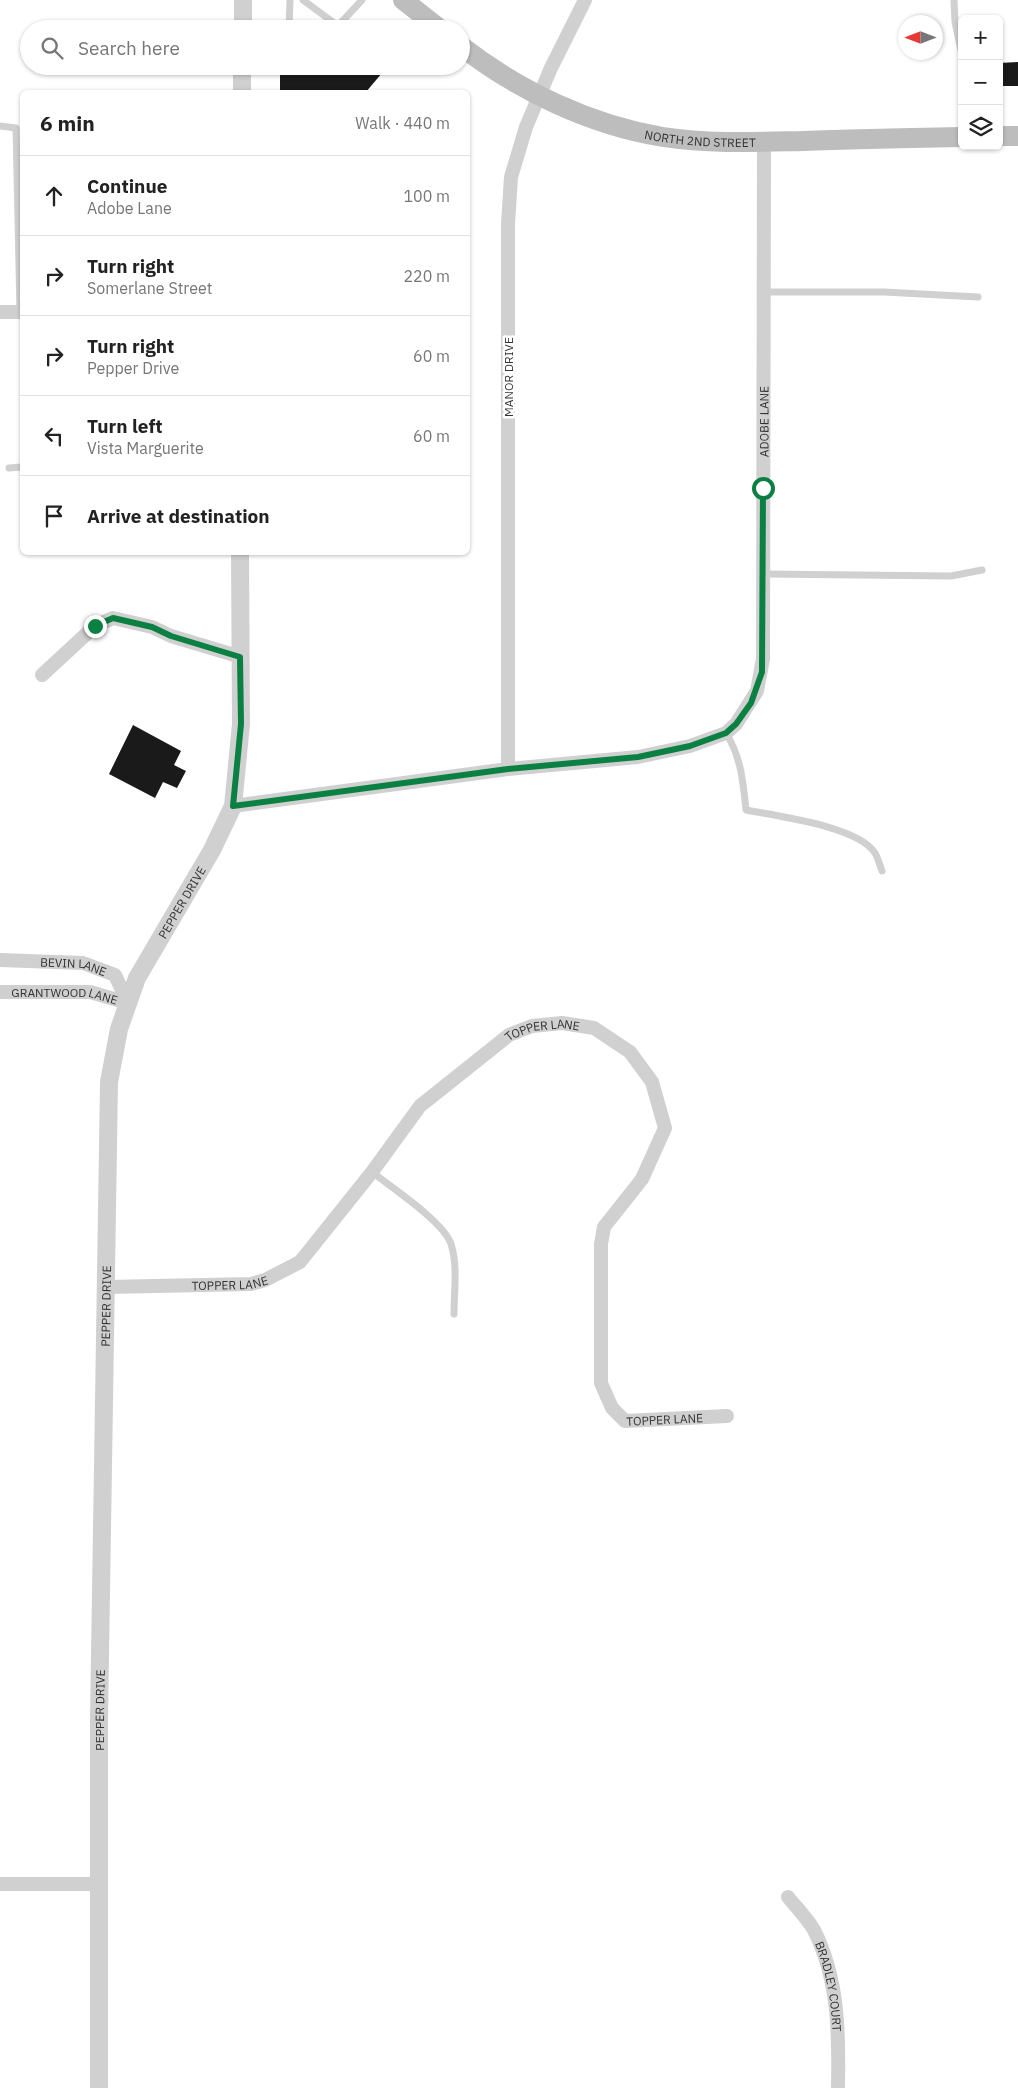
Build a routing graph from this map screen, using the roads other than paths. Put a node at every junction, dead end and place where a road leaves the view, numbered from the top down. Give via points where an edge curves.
1 (243, 0) edge
2 (290, 0) edge
3 (303, 0) edge
4 (362, 0) edge
5 (403, 0) edge
6 (585, 0) edge
7 (954, 0) edge
8 (243, 20) edge
9 (289, 20) edge
10 (327, 20) edge
11 (344, 20) edge
12 (429, 20) edge
13 (958, 39) edge
14 (470, 52) edge
15 (242, 75) edge
16 (242, 90) edge
17 (538, 95) junction
18 (0, 126) edge
19 (1003, 136) edge
20 (1018, 136) edge
21 (958, 137) edge
22 (764, 142) junction
23 (20, 275) edge
24 (764, 292) junction
25 (978, 297) dead end
26 (0, 312) edge
27 (20, 312) edge
28 (20, 467) edge
29 (9, 468) dead end
30 (240, 555) edge
31 (982, 570) dead end
32 (763, 574) junction
33 (240, 657) junction
34 (42, 675) dead end
35 (731, 728) junction
36 (508, 769) junction
37 (233, 806) junction
38 (882, 871) dead end
39 (0, 960) edge
40 (0, 992) edge
41 (128, 1003) junction
42 (372, 1172) junction
43 (106, 1287) junction
44 (454, 1314) dead end
45 (727, 1416) dead end
46 (0, 1884) edge
47 (99, 1884) junction
48 (788, 1897) dead end
49 (99, 2088) edge
50 (838, 2088) edge

1 - 8 street
2 - 9 lane
3 - 10 lane
4 - 11 lane
5 - 12 main road
6 - 17 street, MANOR DRIVE
7 - 13 lane
14 - 17 main road, NORTH 2ND STREET
15 - 16 street
17 - 22 main road, NORTH 2ND STREET via 599,120 662,136 713,142
17 - 36 street, MANOR DRIVE via 511,177 508,224
18 - 23 lane via 16,128
19 - 20 main road
21 - 22 main road, NORTH 2ND STREET
22 - 24 street, ADOBE LANE
24 - 25 lane via 884,292
24 - 32 street, ADOBE LANE
26 - 27 street
28 - 29 lane
30 - 33 street, PEPPER DRIVE
31 - 32 lane via 951,576
32 - 35 street, ADOBE LANE via 762,672 751,703
33 - 34 street via 152,627 113,618 95,626
33 - 37 street, PEPPER DRIVE via 241,724
35 - 36 street via 690,746 638,757
35 - 38 lane via 742,767 746,810 827,827 862,842 875,852
36 - 37 street
37 - 41 street, PEPPER DRIVE via 212,850 150,955
39 - 41 street, BEVIN LANE via 83,963 115,975
40 - 41 street, GRANTWOOD LANE via 90,992
41 - 43 street, PEPPER DRIVE via 109,1082
42 - 43 street, TOPPER LANE via 300,1262 265,1280 250,1284
42 - 44 lane via 440,1226 451,1242
42 - 45 street, TOPPER LANE via 419,1108 509,1035 532,1026 562,1023 594,1028 630,1052 652,1082 665,1128 642,1179 604,1227 601,1244 601,1383 612,1408 625,1421
43 - 47 street, PEPPER DRIVE
46 - 47 street
47 - 49 street, PEPPER DRIVE
48 - 50 street, BRADLEY COURT via 813,1929 834,1985 839,2038

